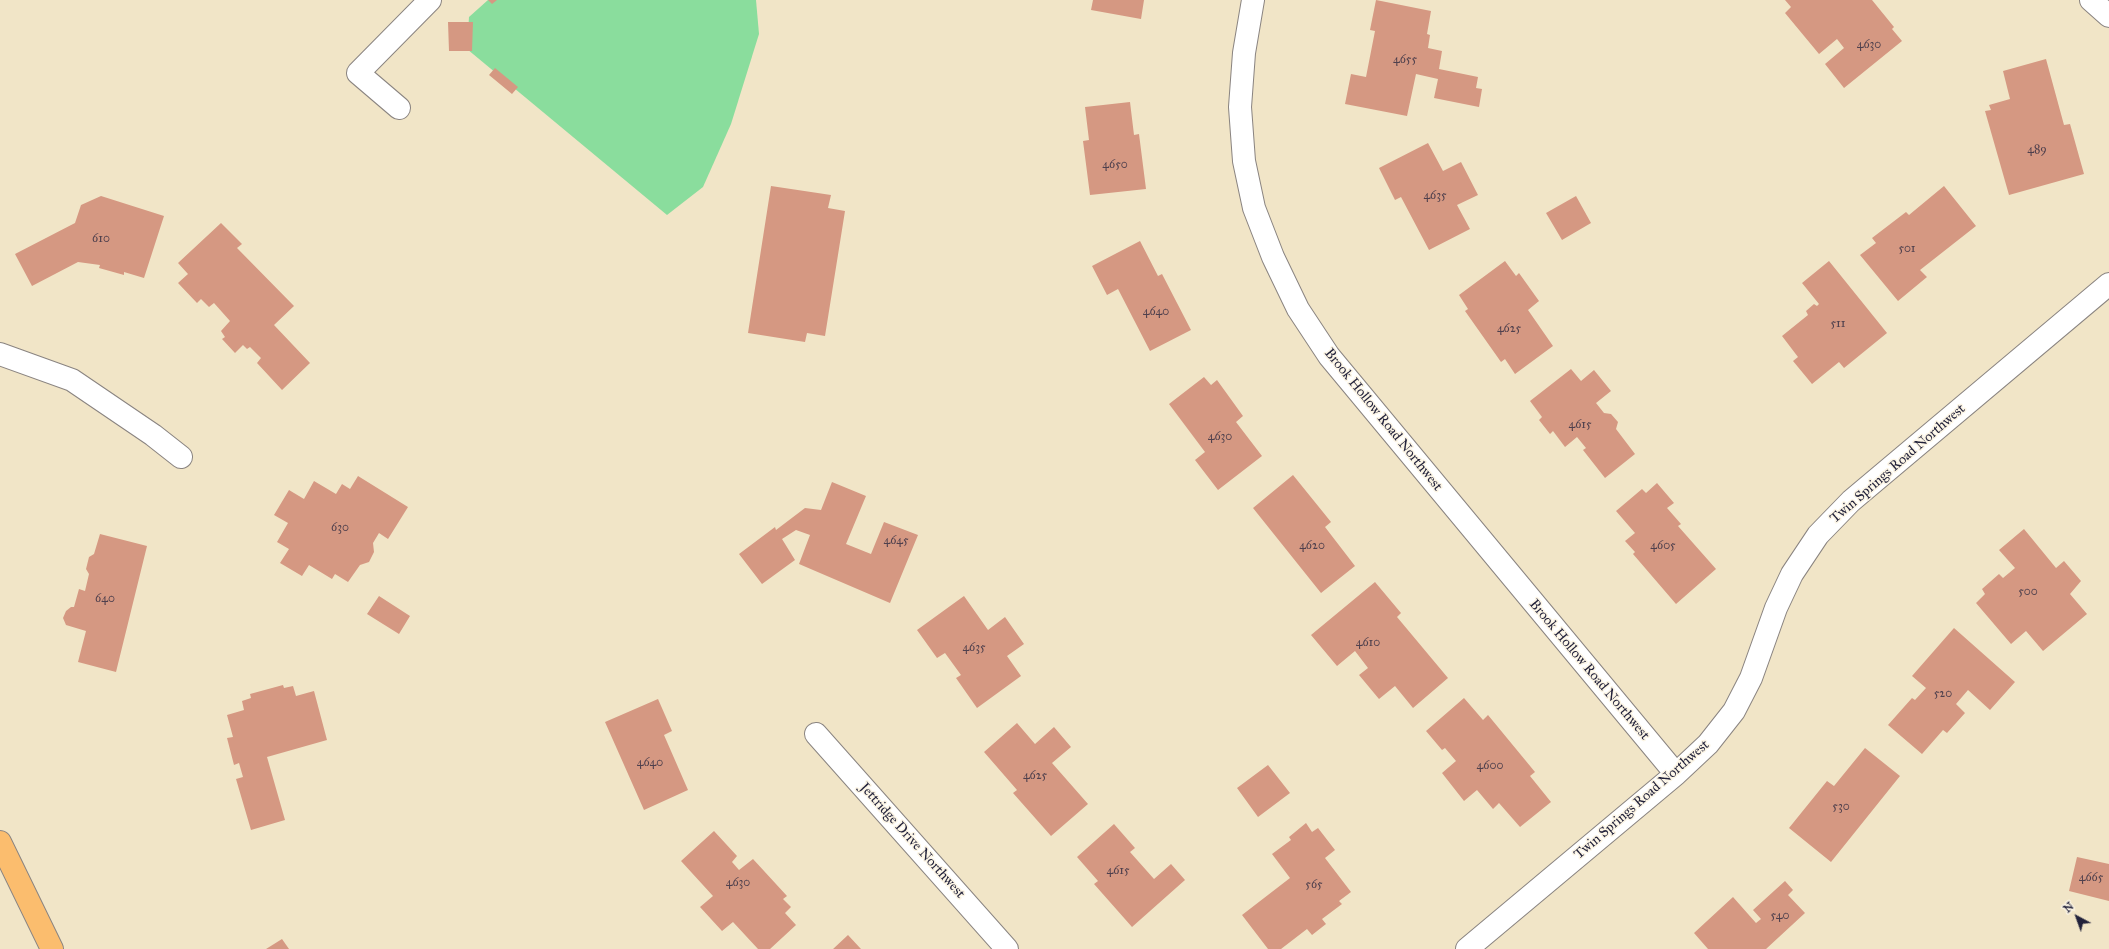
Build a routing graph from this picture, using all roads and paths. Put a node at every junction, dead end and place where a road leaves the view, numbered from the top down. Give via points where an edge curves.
1 (430, 0) edge
2 (1253, 0) edge
3 (2091, 0) edge
4 (2109, 16) edge
5 (399, 108) dead end
6 (2109, 284) edge
7 (0, 354) edge
8 (181, 458) dead end
9 (816, 734) dead end
10 (1676, 774) junction
11 (0, 842) edge
12 (52, 949) edge
13 (1008, 949) edge
14 (1467, 949) edge

1 - 5 street via 358,73
2 - 10 street, Brook Hollow Road Northwest via 1244,53 1241,92 1244,161 1254,208 1273,257 1298,309 1329,356
3 - 4 street
6 - 10 street, Twin Springs Road Northwest via 1851,501 1818,535 1792,574 1776,608 1751,678 1734,711 1708,744
7 - 8 street via 72,380 153,435
9 - 13 street, Jettridge Drive Northwest
10 - 14 street, Twin Springs Road Northwest
11 - 12 main road

